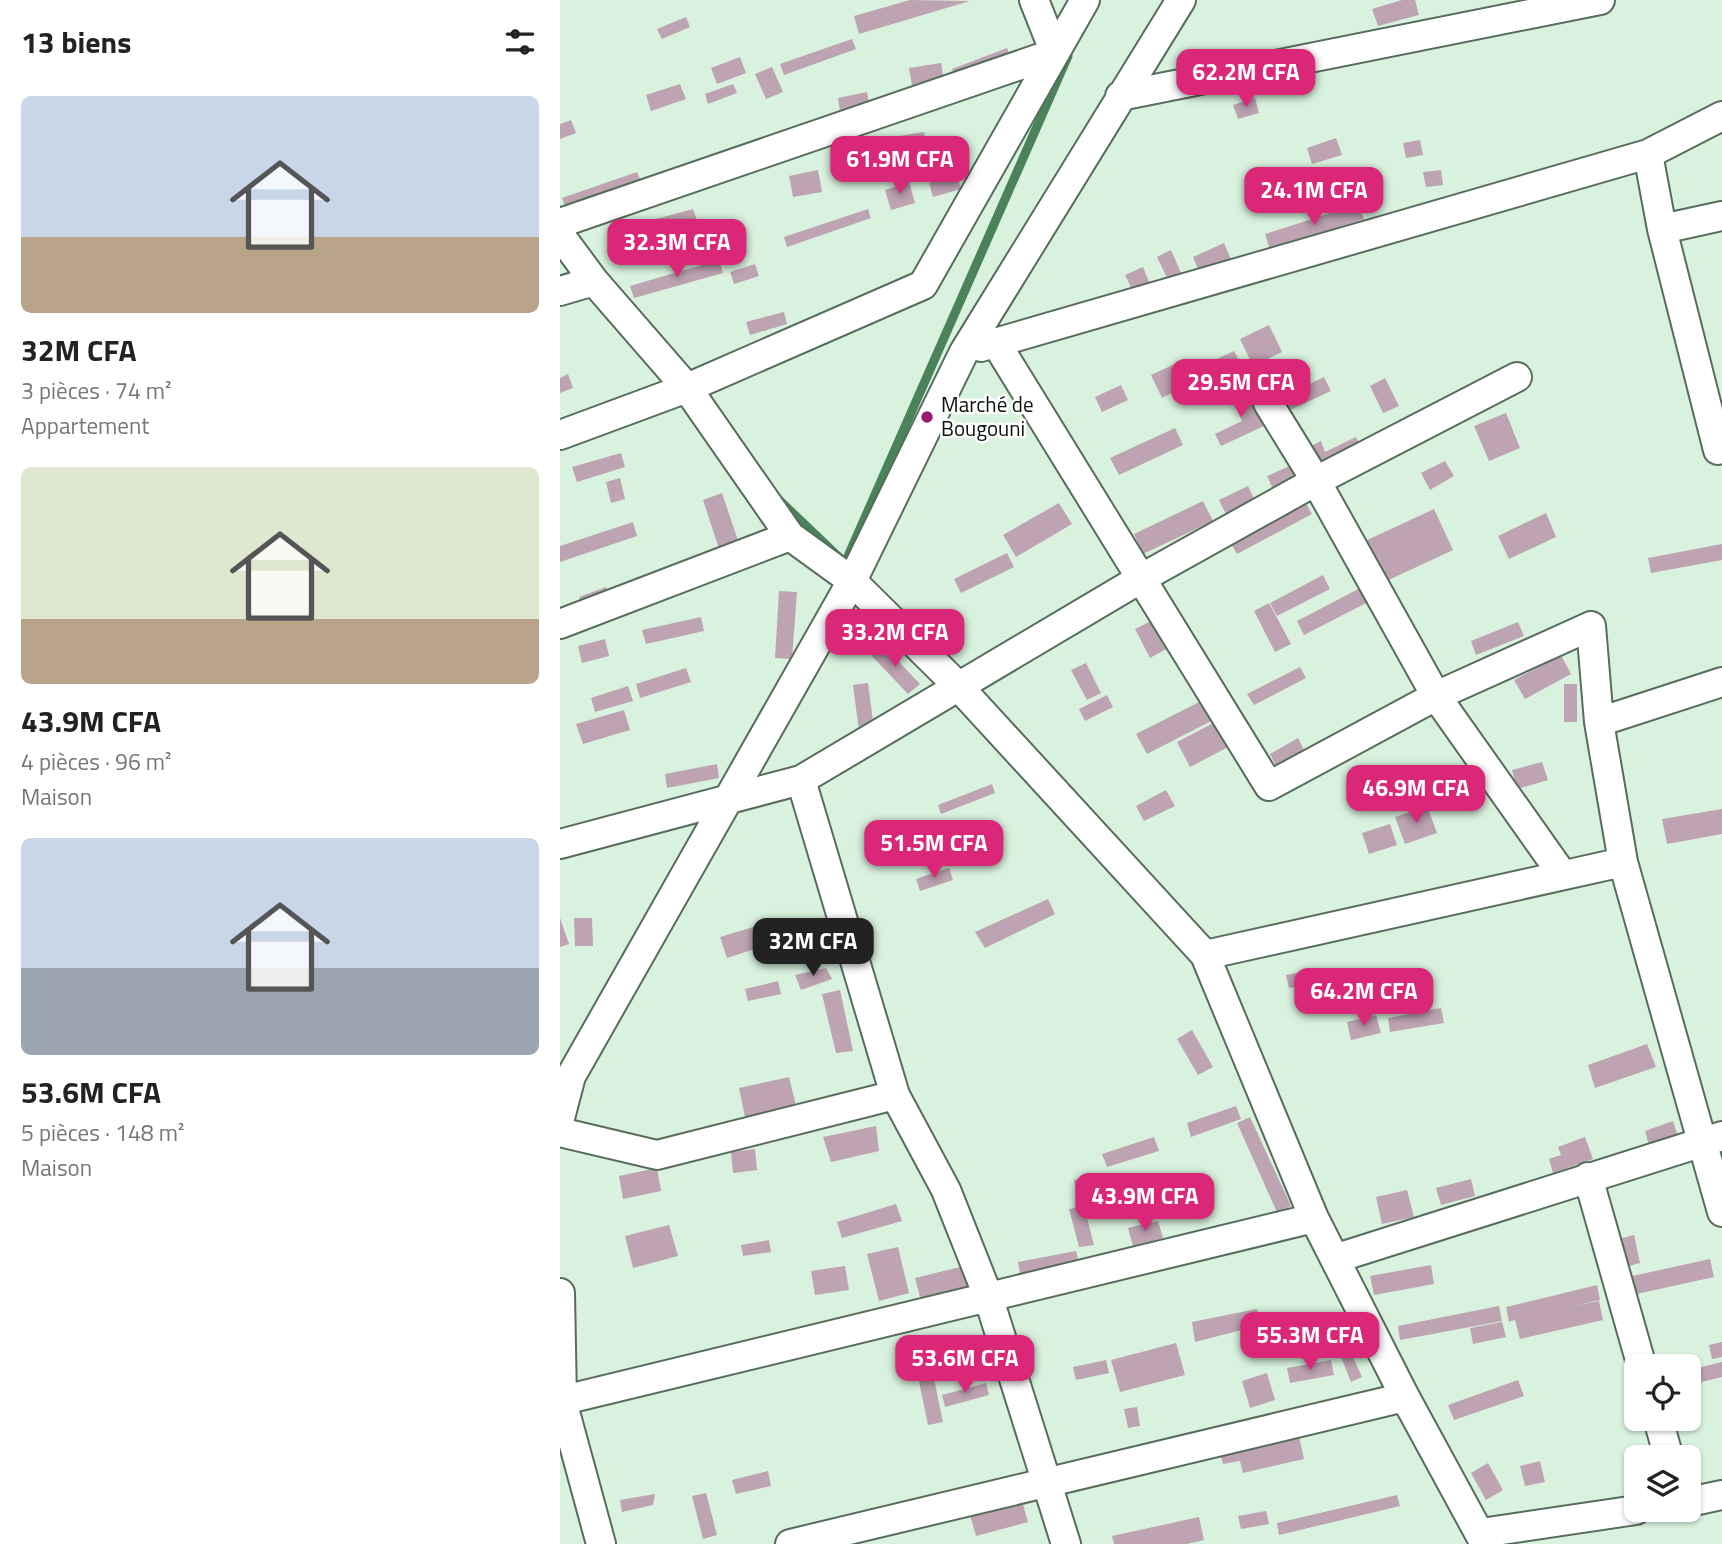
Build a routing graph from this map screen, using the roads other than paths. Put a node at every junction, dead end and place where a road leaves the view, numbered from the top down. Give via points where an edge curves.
1 (1034, 0) edge
2 (1086, 0) edge
3 (1181, 0) edge
4 (1600, 0) edge
5 (1055, 53) junction
6 (1120, 96) junction
7 (1722, 116) edge
8 (1648, 154) junction
9 (1722, 216) edge
10 (560, 223) edge
11 (1662, 229) junction
12 (560, 235) edge
13 (594, 281) junction
14 (560, 291) edge
15 (996, 343) junction
16 (964, 352) junction
17 (1517, 377) dead end
18 (687, 388) junction
19 (1268, 403) dead end
20 (560, 435) edge
21 (1722, 449) edge
22 (1316, 481) junction
23 (790, 536) junction
24 (1140, 579) junction
25 (852, 581) junction
26 (560, 624) edge
27 (1722, 682) edge
28 (958, 686) junction
29 (1436, 696) junction
30 (1599, 722) junction
31 (801, 780) junction
32 (728, 800) junction
33 (560, 844) edge
34 (1623, 862) junction
35 (1562, 874) junction
36 (1205, 955) junction
37 (895, 1095) junction
38 (560, 1118) edge
39 (560, 1132) edge
40 (1713, 1138) edge
41 (1588, 1177) junction
42 (1722, 1212) edge
43 (1314, 1218) junction
44 (1336, 1258) junction
45 (560, 1293) edge
46 (988, 1296) junction
47 (1638, 1354) edge
48 (1405, 1397) junction
49 (561, 1401) edge
50 (1048, 1482) junction
51 (1722, 1495) edge
52 (1701, 1499) edge
53 (1624, 1512) edge
54 (1483, 1538) edge
55 (601, 1544) edge
56 (790, 1544) edge
57 (1066, 1544) edge

1 - 5 street
2 - 5 street
3 - 6 street
4 - 6 street
5 - 10 street
5 - 18 street via 923,285
6 - 16 street
7 - 8 street
8 - 11 street
8 - 15 street
9 - 11 street
11 - 21 street via 1718,450
12 - 13 street
13 - 14 street
13 - 18 street
15 - 16 street
15 - 24 street
16 - 25 street
17 - 22 street
18 - 20 street
18 - 23 street
19 - 22 street
22 - 24 street
22 - 29 street
23 - 25 street
23 - 26 street
24 - 28 street
24 - 29 street via 1269,786
25 - 28 street
25 - 32 street
27 - 30 street
28 - 31 street
28 - 36 street
29 - 30 street via 1591,626
29 - 35 street
30 - 34 street
31 - 32 street
31 - 37 street
32 - 33 street
32 - 38 street via 572,1076
34 - 35 street
34 - 40 street
35 - 36 street
36 - 43 street
37 - 39 street via 657,1155
37 - 46 street via 946,1190
40 - 41 street
40 - 42 street
41 - 44 street
41 - 47 street
43 - 44 street
43 - 46 street
44 - 48 street
45 - 49 street
46 - 49 street
46 - 50 street
48 - 50 street
48 - 54 street
49 - 55 street
50 - 56 street
50 - 57 street
51 - 52 street
53 - 54 street

